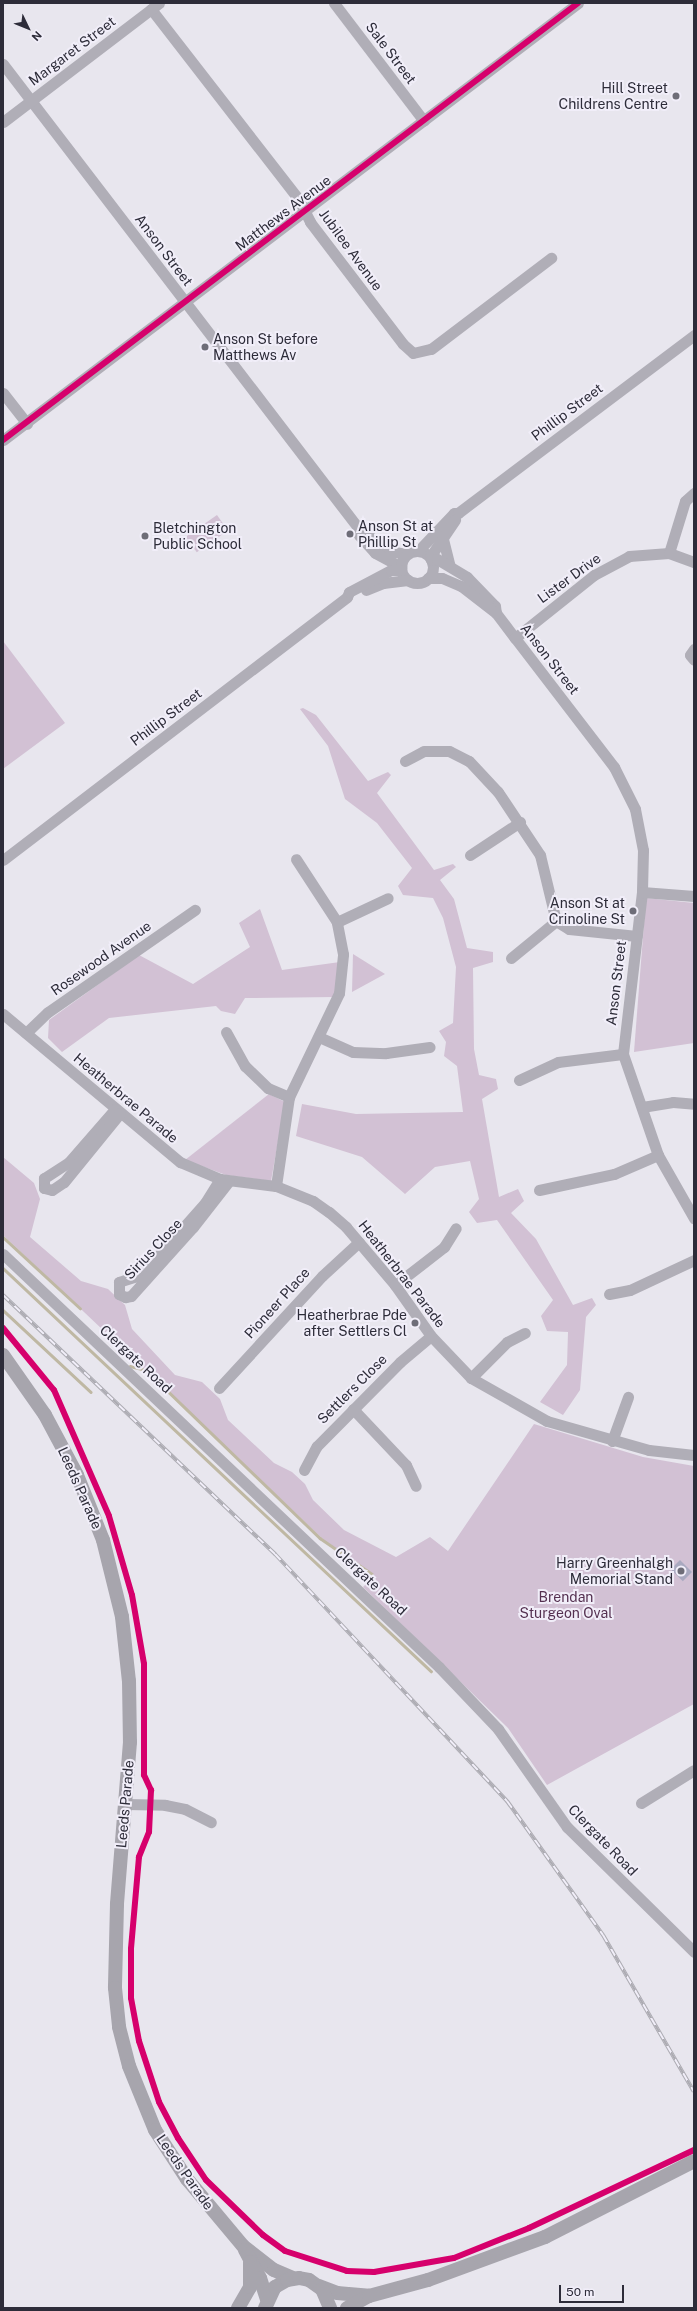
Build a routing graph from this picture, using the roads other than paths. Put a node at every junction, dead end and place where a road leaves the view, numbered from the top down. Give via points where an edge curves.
1 (334, 3) edge
2 (578, 3) edge
3 (155, 6) edge
4 (3, 64) edge
5 (31, 101) junction
6 (424, 121) junction
7 (3, 122) edge
8 (305, 212) junction
9 (551, 258) dead end
10 (185, 302) junction
11 (694, 335) edge
12 (3, 393) edge
13 (27, 424) junction
14 (3, 440) edge
15 (694, 493) edge
16 (458, 513) junction
17 (359, 529) junction
18 (442, 535) junction
19 (418, 550) junction
20 (374, 553) junction
21 (669, 553) junction
22 (406, 554) junction
23 (431, 559) junction
24 (694, 562) edge
25 (450, 566) junction
26 (401, 569) junction
27 (428, 578) junction
28 (370, 580) junction
29 (408, 580) junction
30 (347, 597) junction
31 (496, 613) junction
32 (515, 638) junction
33 (694, 649) edge
34 (694, 660) edge
35 (405, 762) dead end
36 (520, 822) junction
37 (470, 855) dead end
38 (296, 859) dead end
39 (3, 860) edge
40 (642, 892) junction
41 (694, 896) edge
42 (388, 898) dead end
43 (195, 910) dead end
44 (556, 920) junction
45 (337, 922) junction
46 (637, 936) junction
47 (511, 958) dead end
48 (3, 1014) edge
49 (226, 1032) dead end
50 (26, 1033) junction
51 (319, 1037) junction
52 (430, 1047) dead end
53 (623, 1054) junction
54 (519, 1080) dead end
55 (289, 1097) junction
56 (694, 1104) edge
57 (642, 1107) junction
58 (118, 1111) junction
59 (658, 1155) junction
60 (225, 1180) junction
61 (276, 1186) junction
62 (539, 1190) dead end
63 (694, 1218) edge
64 (456, 1228) dead end
65 (359, 1242) junction
66 (3, 1254) edge
67 (694, 1260) edge
68 (395, 1284) junction
69 (609, 1294) dead end
70 (525, 1334) dead end
71 (431, 1336) junction
72 (3, 1355) edge
73 (471, 1378) junction
74 (219, 1388) dead end
75 (628, 1397) dead end
76 (353, 1409) junction
77 (612, 1441) junction
78 (694, 1455) edge
79 (304, 1470) dead end
80 (416, 1486) dead end
81 (694, 1770) edge
82 (641, 1803) dead end
83 (126, 1804) junction
84 (211, 1822) dead end
85 (694, 1952) edge
86 (694, 2161) edge
87 (243, 2246) junction
88 (250, 2262) junction
89 (293, 2278) junction
90 (318, 2286) junction
91 (369, 2296) junction
92 (266, 2302) edge
93 (238, 2308) edge
94 (252, 2308) edge
95 (330, 2308) edge
96 (347, 2308) edge

1 - 6 street, Sale Street
2 - 6 street, Matthews Avenue
3 - 5 street, Margaret Street
3 - 8 street, Jubilee Avenue
4 - 5 street, Anson Street
5 - 7 street, Margaret Street
5 - 10 street, Anson Street
6 - 8 street, Matthews Avenue
8 - 9 street, Jubilee Avenue via 403,344 414,353 431,349
8 - 10 street, Matthews Avenue
10 - 13 street, Matthews Avenue
10 - 17 street, Anson Street
11 - 16 street, Phillip Street
12 - 13 street
13 - 14 street, Matthews Avenue
15 - 21 street via 685,501
16 - 18 street, Phillip Street
16 - 19 street, Phillip Street via 445,521
17 - 20 street, Anson Street via 359,535
17 - 22 street, Anson Street via 389,551
18 - 23 street, Phillip Street
18 - 25 street
19 - 22 street
19 - 23 street
20 - 26 street, Anson Street
20 - 28 street via 376,568
21 - 24 street, Lister Drive
21 - 32 street, Lister Drive via 629,556 594,575
22 - 26 street
23 - 25 street, Anson Street via 437,559
23 - 27 street via 432,569
25 - 31 street, Anson Street via 476,584 496,606
26 - 28 street, Phillip Street via 391,570
26 - 29 street
27 - 29 street via 420,582
27 - 31 street, Anson Street via 442,578 461,586
28 - 30 street, Phillip Street via 349,592
29 - 30 street, Phillip Street via 383,583
30 - 39 street, Phillip Street
31 - 32 street, Anson Street
32 - 40 street, Anson Street via 614,767 635,809 643,850
33 - 34 street via 690,654
35 - 36 street via 424,751 449,751 469,761 498,792
36 - 37 street
36 - 44 street via 540,855
38 - 45 street
40 - 41 street
40 - 46 street, Anson Street
42 - 45 street
43 - 50 street, Rosewood Avenue via 48,1012
44 - 46 street via 569,930
44 - 47 street
45 - 51 street via 343,954 339,993
46 - 53 street, Anson Street
48 - 50 street, Heatherbrae Parade
49 - 55 street via 245,1066 268,1088
50 - 58 street, Heatherbrae Parade
51 - 52 street via 353,1052 386,1053
51 - 55 street
53 - 54 street via 558,1062
53 - 57 street, Anson Street
55 - 61 street
56 - 57 street via 673,1102
57 - 59 street, Anson Street
58 - 58 street via 64,1182 52,1190 44,1188 44,1178 69,1162
58 - 60 street, Heatherbrae Parade via 180,1162
59 - 62 street via 614,1174
59 - 63 street, Anson Street
60 - 60 street, Sirius Close via 194,1227 131,1296 119,1294 119,1282 137,1276 157,1257
60 - 61 street, Heatherbrae Parade
61 - 65 street, Heatherbrae Parade via 313,1201 346,1227
64 - 68 street via 444,1247
65 - 68 street, Heatherbrae Parade
65 - 74 street, Pioneer Place via 322,1276
66 - 85 street, Clergate Road via 439,1667 498,1729 567,1827
67 - 69 street via 630,1290
68 - 71 street, Heatherbrae Parade
70 - 73 street via 507,1342
71 - 73 street, Heatherbrae Parade
71 - 76 street, Settlers Close
72 - 83 main road, Leeds Parade via 29,1389 66,1454 88,1500 106,1552 122,1617 129,1681 130,1742
73 - 77 street, Heatherbrae Parade via 547,1421
75 - 77 street
76 - 79 street, Settlers Close via 317,1446
76 - 80 street via 406,1465
77 - 78 street, Heatherbrae Parade via 650,1450
81 - 82 street
83 - 84 street via 165,1805 185,1809
83 - 87 main road, Leeds Parade via 115,1950 117,2011 128,2066 143,2106 170,2155
86 - 91 main road via 625,2198 614,2200 545,2236 428,2280
87 - 88 main road, Leeds Parade
87 - 89 main road, Leeds Parade via 274,2270
88 - 92 main road, Leeds Parade via 260,2278
88 - 93 main road via 250,2287
89 - 90 main road, Leeds Parade via 309,2280
89 - 92 main road via 280,2283
90 - 91 main road, Leeds Parade via 337,2293
90 - 95 main road via 327,2297
91 - 96 main road
92 - 94 main road

